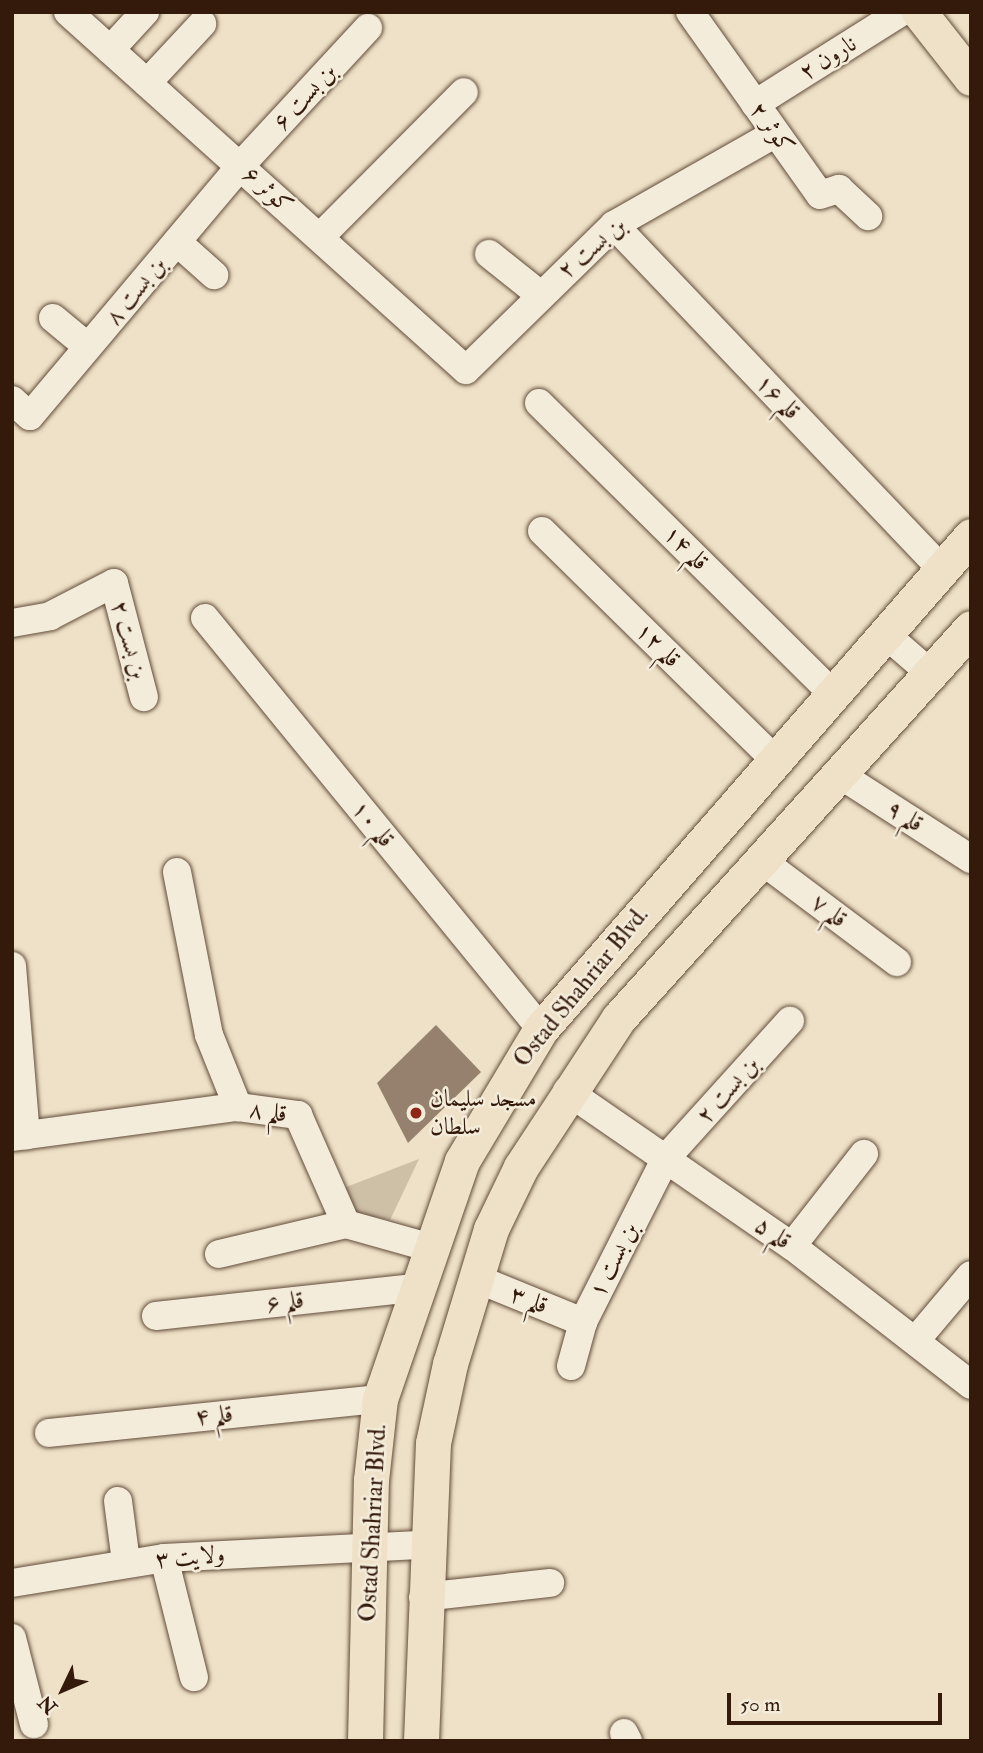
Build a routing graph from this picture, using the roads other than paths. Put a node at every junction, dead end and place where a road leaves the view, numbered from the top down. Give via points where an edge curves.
1 (68, 12) edge
2 (145, 12) edge
3 (690, 12) edge
4 (901, 12) edge
5 (919, 12) edge
6 (202, 24) dead end
7 (368, 28) dead end
8 (110, 50) junction
9 (971, 78) edge
10 (147, 83) junction
11 (464, 92) dead end
12 (755, 104) junction
13 (775, 133) junction
14 (241, 166) junction
15 (869, 216) dead end
16 (614, 225) junction
17 (320, 237) junction
18 (177, 242) junction
19 (489, 254) dead end
20 (214, 275) dead end
21 (538, 293) junction
22 (53, 318) dead end
23 (88, 347) junction
24 (466, 370) joint
25 (539, 403) dead end
26 (21, 408) edge
27 (542, 531) dead end
28 (971, 537) edge
29 (942, 569) junction
30 (205, 618) dead end
31 (12, 623) edge
32 (971, 628) edge
33 (885, 634) junction
34 (930, 673) junction
35 (833, 694) junction
36 (144, 697) dead end
37 (775, 760) junction
38 (839, 774) junction
39 (971, 859) edge
40 (761, 860) junction
41 (177, 872) dead end
42 (897, 962) dead end
43 (12, 966) edge
44 (790, 1021) dead end
45 (541, 1029) junction
46 (567, 1091) junction
47 (238, 1107) junction
48 (19, 1136) edge
49 (864, 1154) dead end
50 (666, 1158) junction
51 (346, 1224) junction
52 (792, 1246) junction
53 (428, 1247) junction
54 (219, 1254) dead end
55 (971, 1275) edge
56 (475, 1278) junction
57 (414, 1288) junction
58 (156, 1316) dead end
59 (583, 1322) junction
60 (916, 1340) junction
61 (570, 1366) dead end
62 (971, 1385) edge
63 (380, 1398) junction
64 (49, 1433) dead end
65 (118, 1500) dead end
66 (369, 1543) junction
67 (424, 1545) junction
68 (164, 1558) junction
69 (126, 1562) junction
70 (12, 1583) edge
71 (550, 1583) dead end
72 (423, 1597) junction
73 (12, 1638) edge
74 (194, 1677) dead end
75 (34, 1724) dead end
76 (365, 1741) edge
77 (421, 1741) edge

1 - 8 street, کوثر ۶
2 - 8 street
3 - 12 street, کوثر ۲
4 - 12 street, نارون ۲
5 - 9 main road
6 - 10 street
7 - 14 street, بن بست ۶
8 - 10 street, کوثر ۶
10 - 14 street, کوثر ۶
11 - 17 street
12 - 13 street, کوثر ۲
13 - 15 street, کوثر ۲ via 820,195 839,189
13 - 16 street, بن بست ۲
14 - 17 street, کوثر ۶
14 - 18 street, بن بست ۸
16 - 21 street, بن بست ۲
16 - 29 street, قلم ۱۶
17 - 24 street, کوثر ۶
18 - 20 street
18 - 23 street, بن بست ۸
19 - 21 street
21 - 24 street, بن بست ۲
22 - 23 street
23 - 26 street, بن بست ۸
25 - 35 street, قلم ۱۴
27 - 37 street, قلم ۱۲
28 - 29 main road, Ostad Shahriar Blvd.
29 - 33 main road, Ostad Shahriar Blvd.
30 - 45 street, قلم ۱۰
31 - 36 street, بن بست ۲ via 50,616 114,583
32 - 34 main road, Ostad Shahriar Blvd.
33 - 34 street
33 - 35 main road, Ostad Shahriar Blvd.
34 - 38 main road, Ostad Shahriar Blvd.
35 - 37 main road, Ostad Shahriar Blvd.
37 - 45 main road, Ostad Shahriar Blvd.
38 - 39 street, قلم ۹
38 - 40 main road, Ostad Shahriar Blvd.
40 - 42 street, قلم ۷
40 - 46 main road, Ostad Shahriar Blvd. via 619,1018
41 - 47 street, قلم ۸ via 209,1035
43 - 48 street
44 - 50 street, بن بست ۲
45 - 53 main road, Ostad Shahriar Blvd. via 462,1161
46 - 50 street, قلم ۵
46 - 56 main road, Ostad Shahriar Blvd. via 521,1167
47 - 48 street
47 - 51 street, قلم ۸ via 298,1115
49 - 52 street
50 - 52 street, قلم ۵
50 - 59 street, بن بست ۱
51 - 53 street
51 - 54 street
52 - 60 street, قلم ۵
53 - 57 main road, Ostad Shahriar Blvd.
55 - 60 street
56 - 59 street, قلم ۳
56 - 67 main road, Ostad Shahriar Blvd. via 433,1443
57 - 58 street, قلم ۶
57 - 63 main road, Ostad Shahriar Blvd.
59 - 61 street, بن بست ۱
60 - 62 street, قلم ۵
63 - 64 street, قلم ۴
63 - 66 main road, Ostad Shahriar Blvd.
65 - 69 street
66 - 67 street, ولایت ۳
66 - 68 street, ولایت ۳
66 - 76 main road, Ostad Shahriar Blvd.
67 - 72 main road, Ostad Shahriar Blvd.
68 - 69 street, ولایت ۳
68 - 74 street
69 - 70 street, ولایت ۳
71 - 72 street
72 - 77 main road, Ostad Shahriar Blvd.
73 - 75 street

